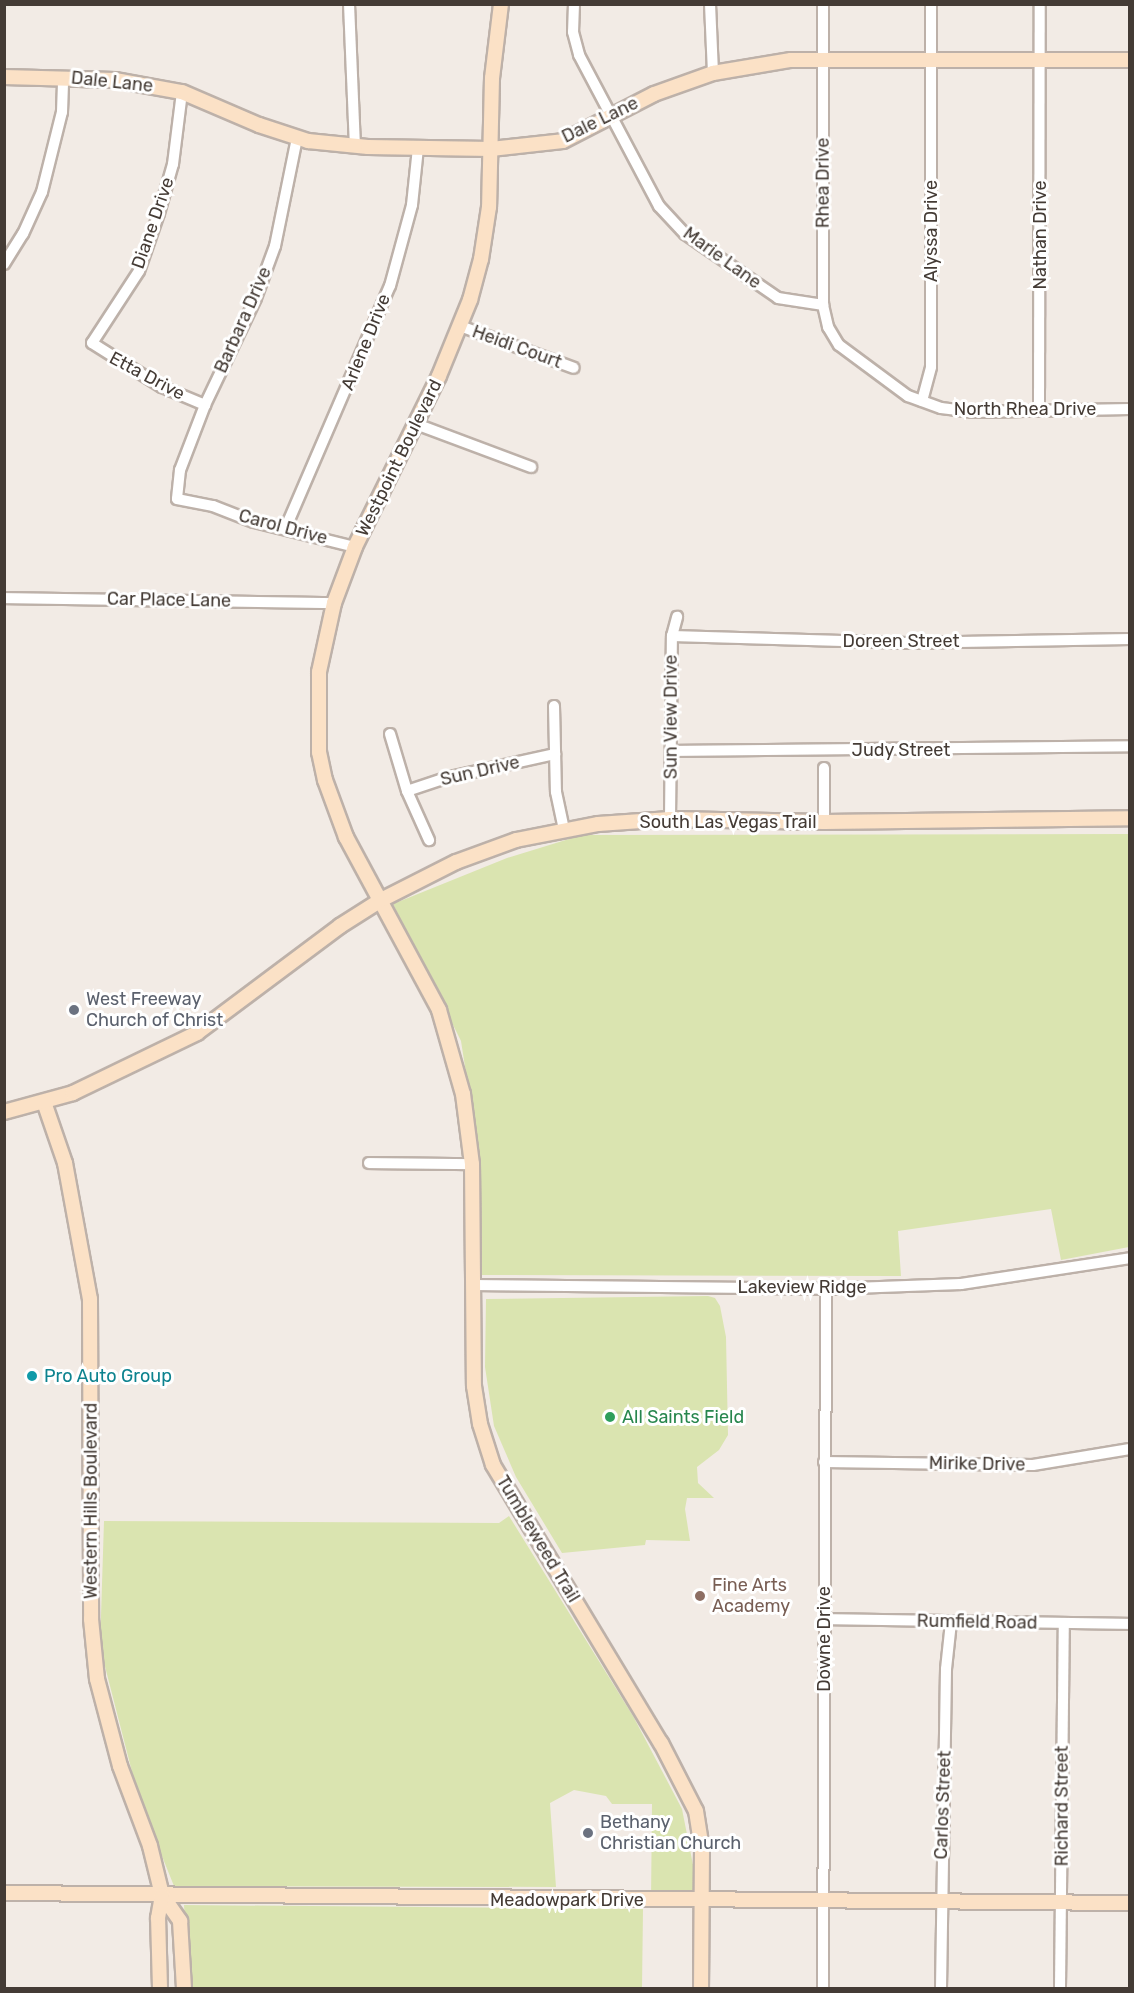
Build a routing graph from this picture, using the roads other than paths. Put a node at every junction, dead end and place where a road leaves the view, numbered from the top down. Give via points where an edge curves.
1 (349, 4) edge
2 (501, 4) edge
3 (574, 4) edge
4 (711, 4) edge
5 (823, 4) edge
6 (931, 4) edge
7 (1040, 4) edge
8 (822, 60) junction
9 (931, 60) junction
10 (1040, 60) junction
11 (1130, 60) edge
12 (713, 73) junction
13 (4, 77) edge
14 (63, 77) junction
15 (182, 92) junction
16 (609, 115) junction
17 (297, 138) junction
18 (355, 146) junction
19 (418, 148) junction
20 (492, 149) junction
21 (4, 264) edge
22 (823, 305) junction
23 (460, 326) junction
24 (92, 343) joint
25 (574, 368) dead end
26 (922, 401) junction
27 (205, 405) junction
28 (1130, 409) edge
29 (1040, 411) junction
30 (416, 424) junction
31 (531, 468) dead end
32 (177, 499) joint
33 (286, 527) junction
34 (355, 547) junction
35 (4, 598) edge
36 (334, 603) junction
37 (677, 617) dead end
38 (672, 636) junction
39 (1130, 639) edge
40 (555, 706) dead end
41 (390, 734) dead end
42 (1130, 746) edge
43 (672, 751) junction
44 (555, 754) junction
45 (825, 768) dead end
46 (407, 791) junction
47 (1130, 818) edge
48 (670, 819) junction
49 (824, 822) junction
50 (564, 830) junction
51 (429, 840) dead end
52 (381, 900) junction
53 (44, 1102) junction
54 (4, 1112) edge
55 (369, 1163) dead end
56 (472, 1164) junction
57 (1130, 1258) edge
58 (472, 1285) junction
59 (826, 1289) junction
60 (1130, 1449) edge
61 (824, 1462) junction
62 (825, 1619) junction
63 (951, 1622) junction
64 (1064, 1623) junction
65 (1130, 1624) edge
66 (4, 1893) edge
67 (162, 1895) junction
68 (704, 1901) junction
69 (822, 1901) junction
70 (941, 1902) junction
71 (1061, 1902) junction
72 (1130, 1903) edge
73 (160, 1989) edge
74 (184, 1989) edge
75 (701, 1989) edge
76 (824, 1989) edge
77 (941, 1989) edge
78 (1060, 1989) edge

1 - 18 street
2 - 20 street, Westpoint Boulevard via 492,78
3 - 16 street, Marie Lane via 573,32 579,55
4 - 12 street
5 - 8 street, Rhea Drive
6 - 9 street, Alyssa Drive
7 - 10 street, Nathan Drive
8 - 9 street, Dale Lane
8 - 12 street, Dale Lane via 791,60
8 - 22 street, Rhea Drive
9 - 10 street, Dale Lane
9 - 26 street, Alyssa Drive via 931,367
10 - 11 street, Dale Lane
10 - 29 street, Nathan Drive
12 - 16 street, Dale Lane
13 - 14 street, Dale Lane
14 - 15 street, Dale Lane via 133,82
14 - 21 street via 62,112 42,192 24,234
15 - 17 street, Dale Lane
15 - 24 street, Diane Drive via 172,164 139,271
16 - 20 street, Dale Lane via 563,141
16 - 22 street, Marie Lane via 659,206 685,234 778,298
17 - 18 street, Dale Lane
17 - 27 street, Barbara Drive via 274,246 256,298
18 - 19 street, Dale Lane
19 - 20 street, Dale Lane
19 - 33 street, Arlene Drive via 412,205 390,286
20 - 23 street, Westpoint Boulevard via 481,259
22 - 26 street, North Rhea Drive via 828,327 839,345 908,396
23 - 25 street, Heidi Court
23 - 30 street, Westpoint Boulevard
24 - 27 street, Etta Drive via 162,387
26 - 29 street, North Rhea Drive via 972,412
27 - 32 street, Barbara Drive via 180,470
28 - 29 street, North Rhea Drive
30 - 31 street
30 - 34 street, Westpoint Boulevard
32 - 33 street, Carol Drive
33 - 34 street, Carol Drive
34 - 36 street, Westpoint Boulevard
35 - 36 street, Car Place Lane
36 - 52 street, Westpoint Boulevard via 319,672 319,752 338,818
37 - 38 street, Sun View Drive
38 - 39 street, Doreen Street via 902,643
38 - 43 street, Sun View Drive
40 - 44 street
41 - 46 street
42 - 43 street, Judy Street
43 - 48 street, Sun View Drive
44 - 46 street, Sun Drive via 446,778
44 - 50 street
45 - 49 street
46 - 51 street
47 - 49 street, South Las Vegas Trail
48 - 49 street, South Las Vegas Trail
48 - 50 street, South Las Vegas Trail
50 - 52 street, South Las Vegas Trail via 482,852
52 - 53 street, South Las Vegas Trail via 197,1033 112,1076
52 - 56 street, Tumbleweed Trail via 439,1010 464,1094
53 - 54 street, South Las Vegas Trail
53 - 67 street, Western Hills Boulevard via 66,1163 90,1299 91,1619 96,1669 120,1766 150,1846
55 - 56 street
56 - 58 street, Tumbleweed Trail
57 - 59 street, Lakeview Ridge via 961,1284
58 - 59 street, Lakeview Ridge
58 - 68 street, Tumbleweed Trail via 474,1386 480,1424 493,1465 684,1785 696,1811 701,1839
59 - 61 street, Downe Drive
60 - 61 street, Mirike Drive via 1033,1465
61 - 62 street, Downe Drive
62 - 63 street, Rumfield Road
62 - 69 street, Downe Drive
63 - 64 street, Rumfield Road
63 - 70 street, Carlos Street via 946,1669
64 - 65 street, Rumfield Road
64 - 71 street, Richard Street
66 - 67 street, Meadowpark Drive
67 - 68 street, Meadowpark Drive
67 - 73 street, Western Hills Boulevard via 158,1918
67 - 74 street, Western Hills Boulevard via 180,1921
68 - 69 street, Meadowpark Drive
68 - 75 street, Tumbleweed Trail
69 - 70 street, Meadowpark Drive
69 - 76 street, Downe Drive
70 - 71 street, Meadowpark Drive
70 - 77 street, Carlos Street
71 - 72 street, Meadowpark Drive
71 - 78 street, Richard Street

